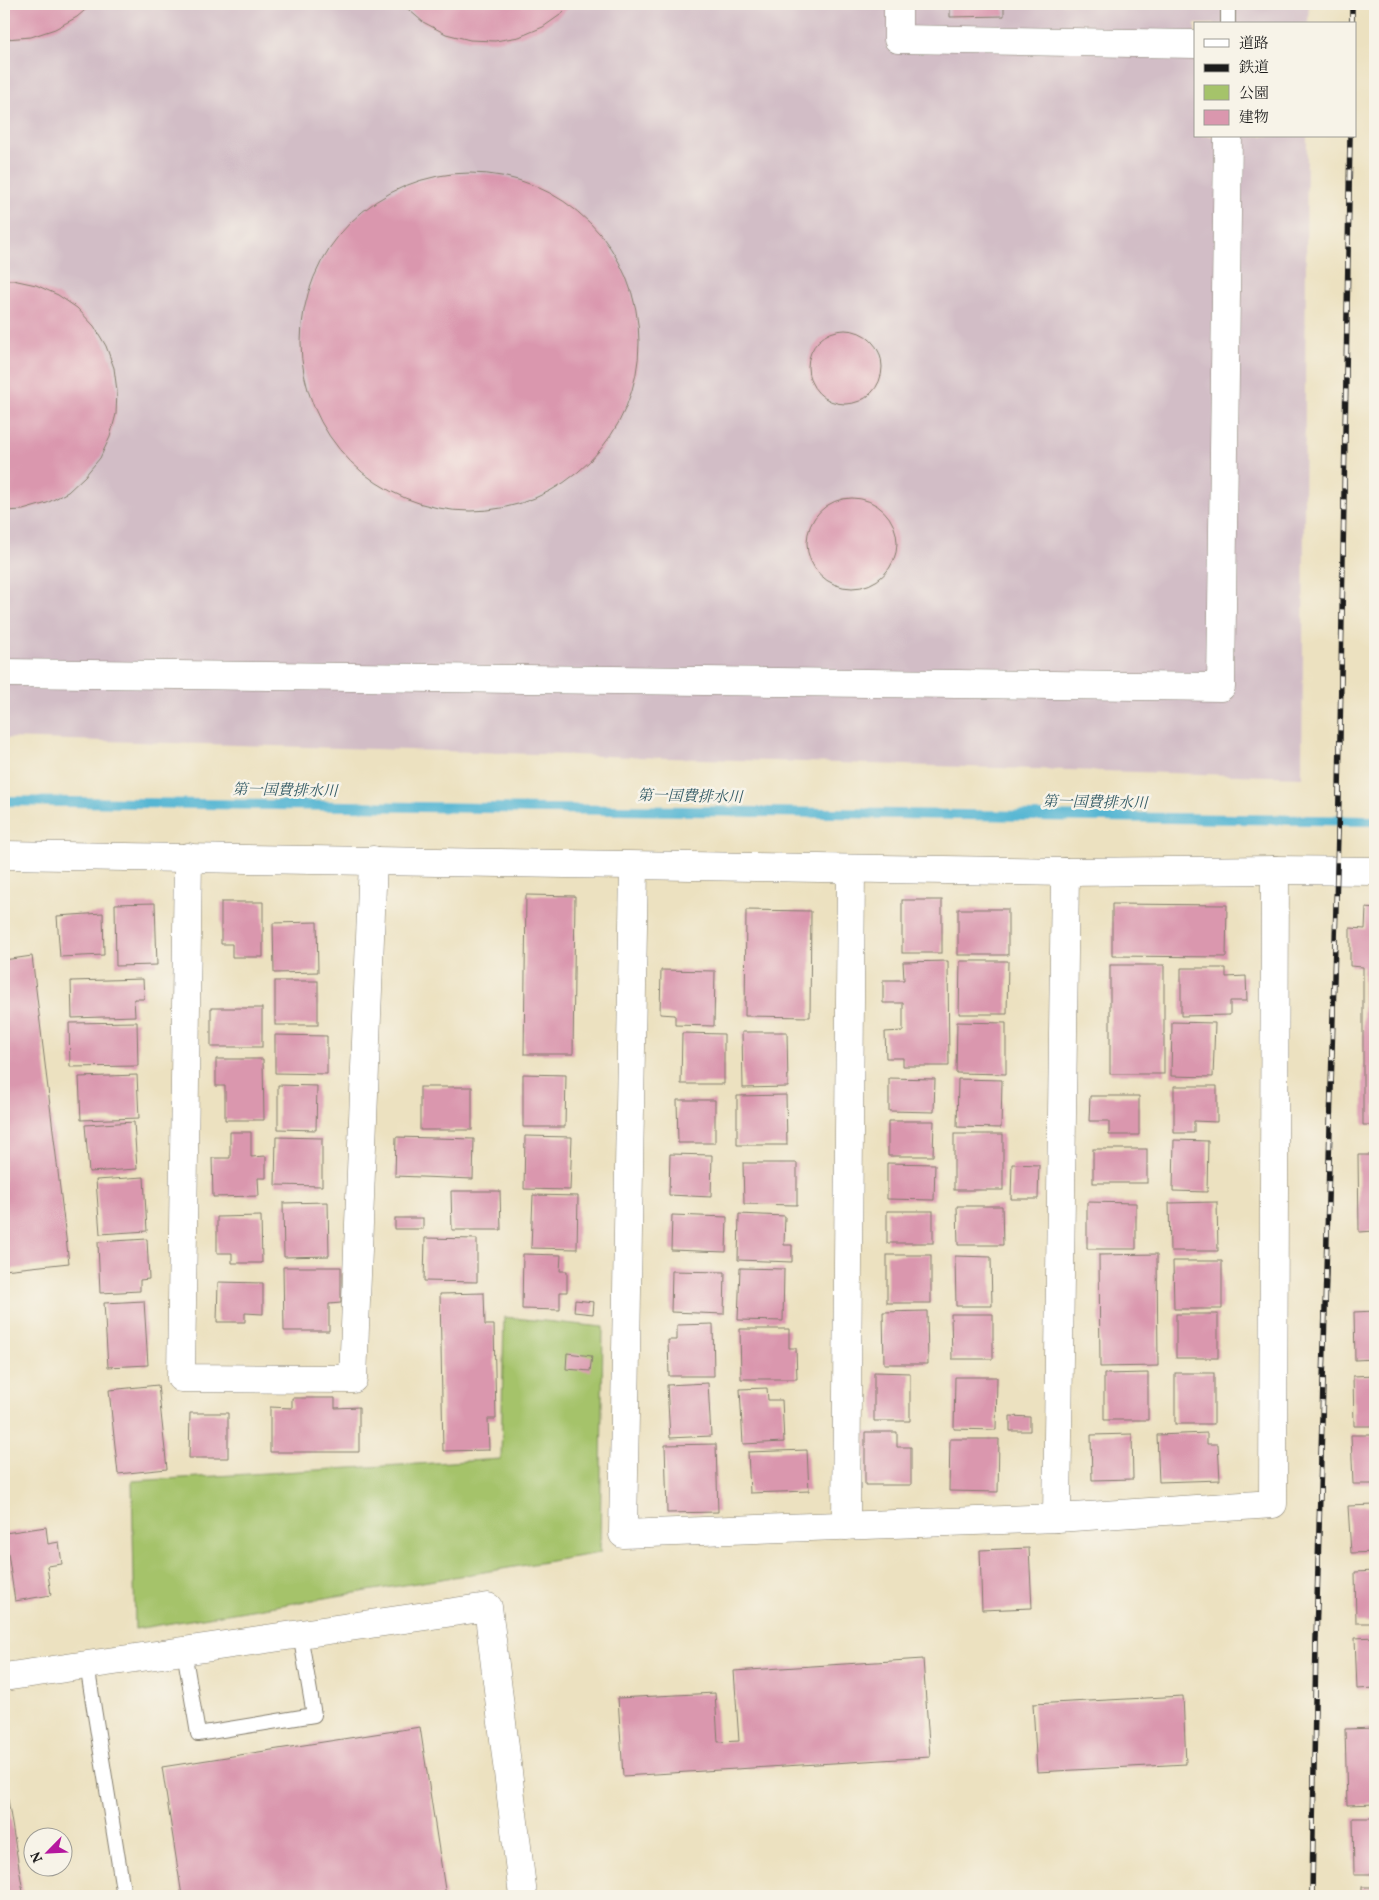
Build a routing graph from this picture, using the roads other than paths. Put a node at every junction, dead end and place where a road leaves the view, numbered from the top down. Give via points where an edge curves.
1 (898, 4) edge
2 (1228, 4) edge
3 (1228, 22) edge
4 (1194, 44) edge
5 (1228, 138) edge
6 (4, 673) edge
7 (4, 855) edge
8 (188, 857) junction
9 (373, 860) junction
10 (634, 866) junction
11 (851, 869) junction
12 (1275, 870) junction
13 (1375, 871) edge
14 (1065, 872) junction
15 (1058, 1518) junction
16 (846, 1526) junction
17 (300, 1634) junction
18 (184, 1651) junction
19 (87, 1665) junction
20 (4, 1677) edge
21 (124, 1896) edge
22 (523, 1896) edge

1 - 4 street via 898,39
2 - 3 lane
5 - 6 street via 1221,687
7 - 8 street
8 - 9 street
8 - 9 street via 181,1378 353,1379
9 - 10 street
10 - 11 street
10 - 16 street via 623,1534
11 - 14 street
11 - 16 street
12 - 13 street
12 - 14 street
12 - 15 street via 1273,1504
14 - 15 street
15 - 16 street
17 - 18 street
17 - 18 lane via 314,1715 198,1734
17 - 22 street via 488,1607
18 - 19 street
19 - 20 street
19 - 21 lane

